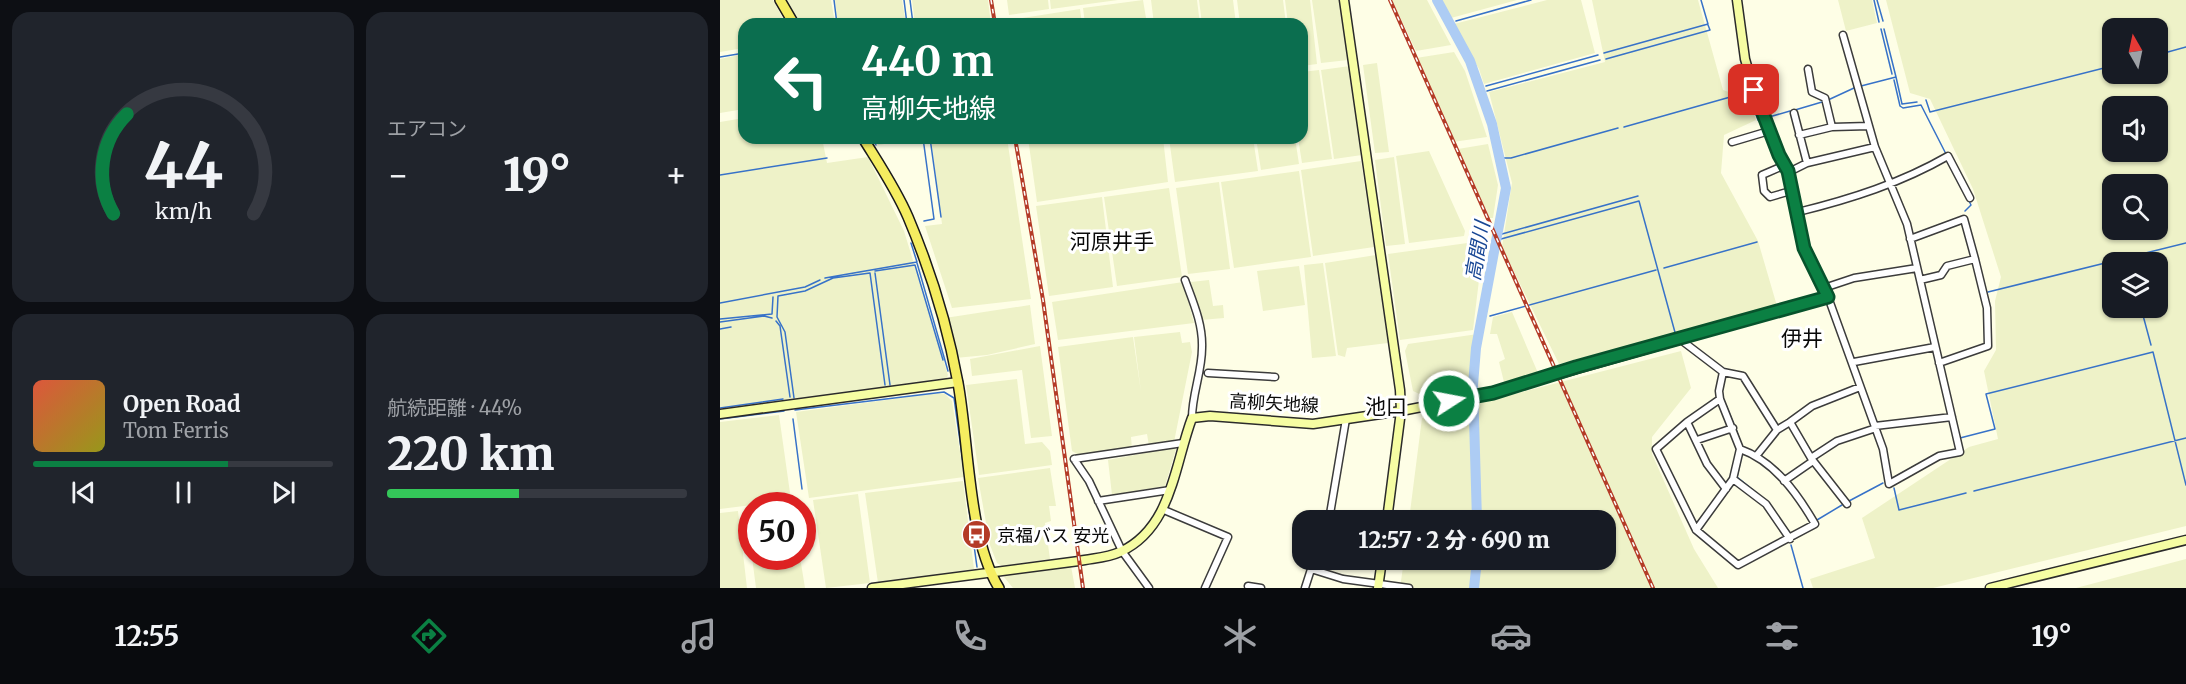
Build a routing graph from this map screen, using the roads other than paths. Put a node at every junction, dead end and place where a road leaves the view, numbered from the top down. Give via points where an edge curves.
1 (780, 0) edge
2 (1344, 0) edge
3 (1737, 0) edge
4 (790, 18) edge
5 (1843, 35) dead end
6 (1808, 69) dead end
7 (1794, 112) dead end
8 (1869, 126) junction
9 (1832, 127) junction
10 (1769, 131) junction
11 (1800, 135) junction
12 (1732, 142) dead end
13 (866, 144) edge
14 (1875, 147) junction
15 (1807, 163) junction
16 (1786, 168) junction
17 (1890, 184) junction
18 (1794, 190) junction
19 (1970, 198) dead end
20 (1798, 212) junction
21 (1910, 239) junction
22 (1975, 259) junction
23 (1917, 268) junction
24 (1185, 280) dead end
25 (1920, 280) junction
26 (1824, 288) junction
27 (1828, 297) junction
28 (1681, 340) junction
29 (1935, 347) junction
30 (1854, 362) junction
31 (1939, 363) junction
32 (1723, 372) junction
33 (1208, 373) dead end
34 (1275, 377) dead end
35 (958, 382) junction
36 (1860, 387) junction
37 (1720, 399) junction
38 (1401, 411) junction
39 (720, 414) edge
40 (1952, 417) junction
41 (1192, 418) junction
42 (1346, 419) junction
43 (1687, 422) junction
44 (1790, 422) junction
45 (1876, 427) junction
46 (1732, 428) junction
47 (1777, 430) junction
48 (1697, 440) junction
49 (1184, 443) junction
50 (1740, 449) junction
51 (1757, 455) junction
52 (1812, 460) junction
53 (1734, 479) junction
54 (1784, 481) junction
55 (1726, 489) junction
56 (1170, 490) junction
57 (1098, 501) junction
58 (1847, 504) dead end
59 (1164, 510) junction
60 (1331, 510) edge
61 (1388, 510) edge
62 (1696, 530) junction
63 (1790, 539) junction
64 (2186, 540) edge
65 (1122, 551) junction
66 (1311, 570) edge
67 (1314, 570) edge
68 (1380, 570) edge
69 (990, 573) junction
70 (1248, 586) dead end
71 (1378, 586) edge
72 (872, 588) edge
73 (999, 588) edge
74 (1149, 588) edge
75 (1205, 588) edge
76 (1261, 588) edge
77 (1305, 588) edge
78 (1409, 588) edge
79 (1990, 588) edge

1 - 4 main road
2 - 38 main road
3 - 10 main road via 1745,59
5 - 8 street
6 - 9 street via 1812,92 1825,98
7 - 11 street
8 - 9 street
8 - 14 street
9 - 11 street
10 - 12 street
10 - 16 main road
11 - 15 street
13 - 35 main road via 908,217 941,313
14 - 15 street
14 - 17 street
15 - 16 street
16 - 18 main road
16 - 18 street via 1762,176 1764,191 1770,197
17 - 19 street via 1948,156
17 - 20 street
17 - 21 street
18 - 20 main road
20 - 26 main road via 1804,248
21 - 22 street via 1964,219
21 - 23 street
22 - 25 street via 1947,266 1941,274
22 - 31 street via 1987,308 1988,346
23 - 25 street
23 - 26 street via 1854,278
24 - 41 street via 1201,328 1202,350
25 - 29 street
26 - 27 main road
27 - 28 main road, 高柳矢地線
27 - 30 street
28 - 32 street
28 - 38 main road, 高柳矢地線 via 1493,393
29 - 30 street
29 - 31 street
30 - 36 street
31 - 40 street
32 - 37 street
32 - 47 street via 1743,376
33 - 34 street
35 - 39 main road
35 - 69 main road via 979,536
36 - 44 street via 1812,406
36 - 45 street
37 - 43 street
37 - 46 street
38 - 42 main road, 高柳矢地線
38 - 61 main road
40 - 45 street
40 - 45 street via 1960,452 1939,456 1889,484
41 - 42 main road, 高柳矢地線 via 1313,424
41 - 49 main road
42 - 60 street
43 - 48 street
43 - 62 street via 1656,449
44 - 47 street
44 - 52 street
45 - 52 street via 1837,441
46 - 48 street
46 - 50 street
47 - 51 street
48 - 55 street via 1707,464
49 - 56 main road
49 - 57 street via 1074,459
50 - 51 street
50 - 53 street
51 - 54 street
52 - 54 street
52 - 58 street
53 - 55 street
53 - 63 street via 1766,504
54 - 63 street via 1798,494 1815,524
55 - 62 street
56 - 57 street
56 - 59 main road
57 - 65 street
59 - 65 main road via 1151,528
59 - 75 street via 1228,537
62 - 63 street via 1738,565
64 - 79 main road
65 - 69 main road
65 - 74 street
66 - 77 street
67 - 71 street
68 - 71 main road
69 - 72 main road
69 - 73 main road
70 - 76 street
71 - 78 street

